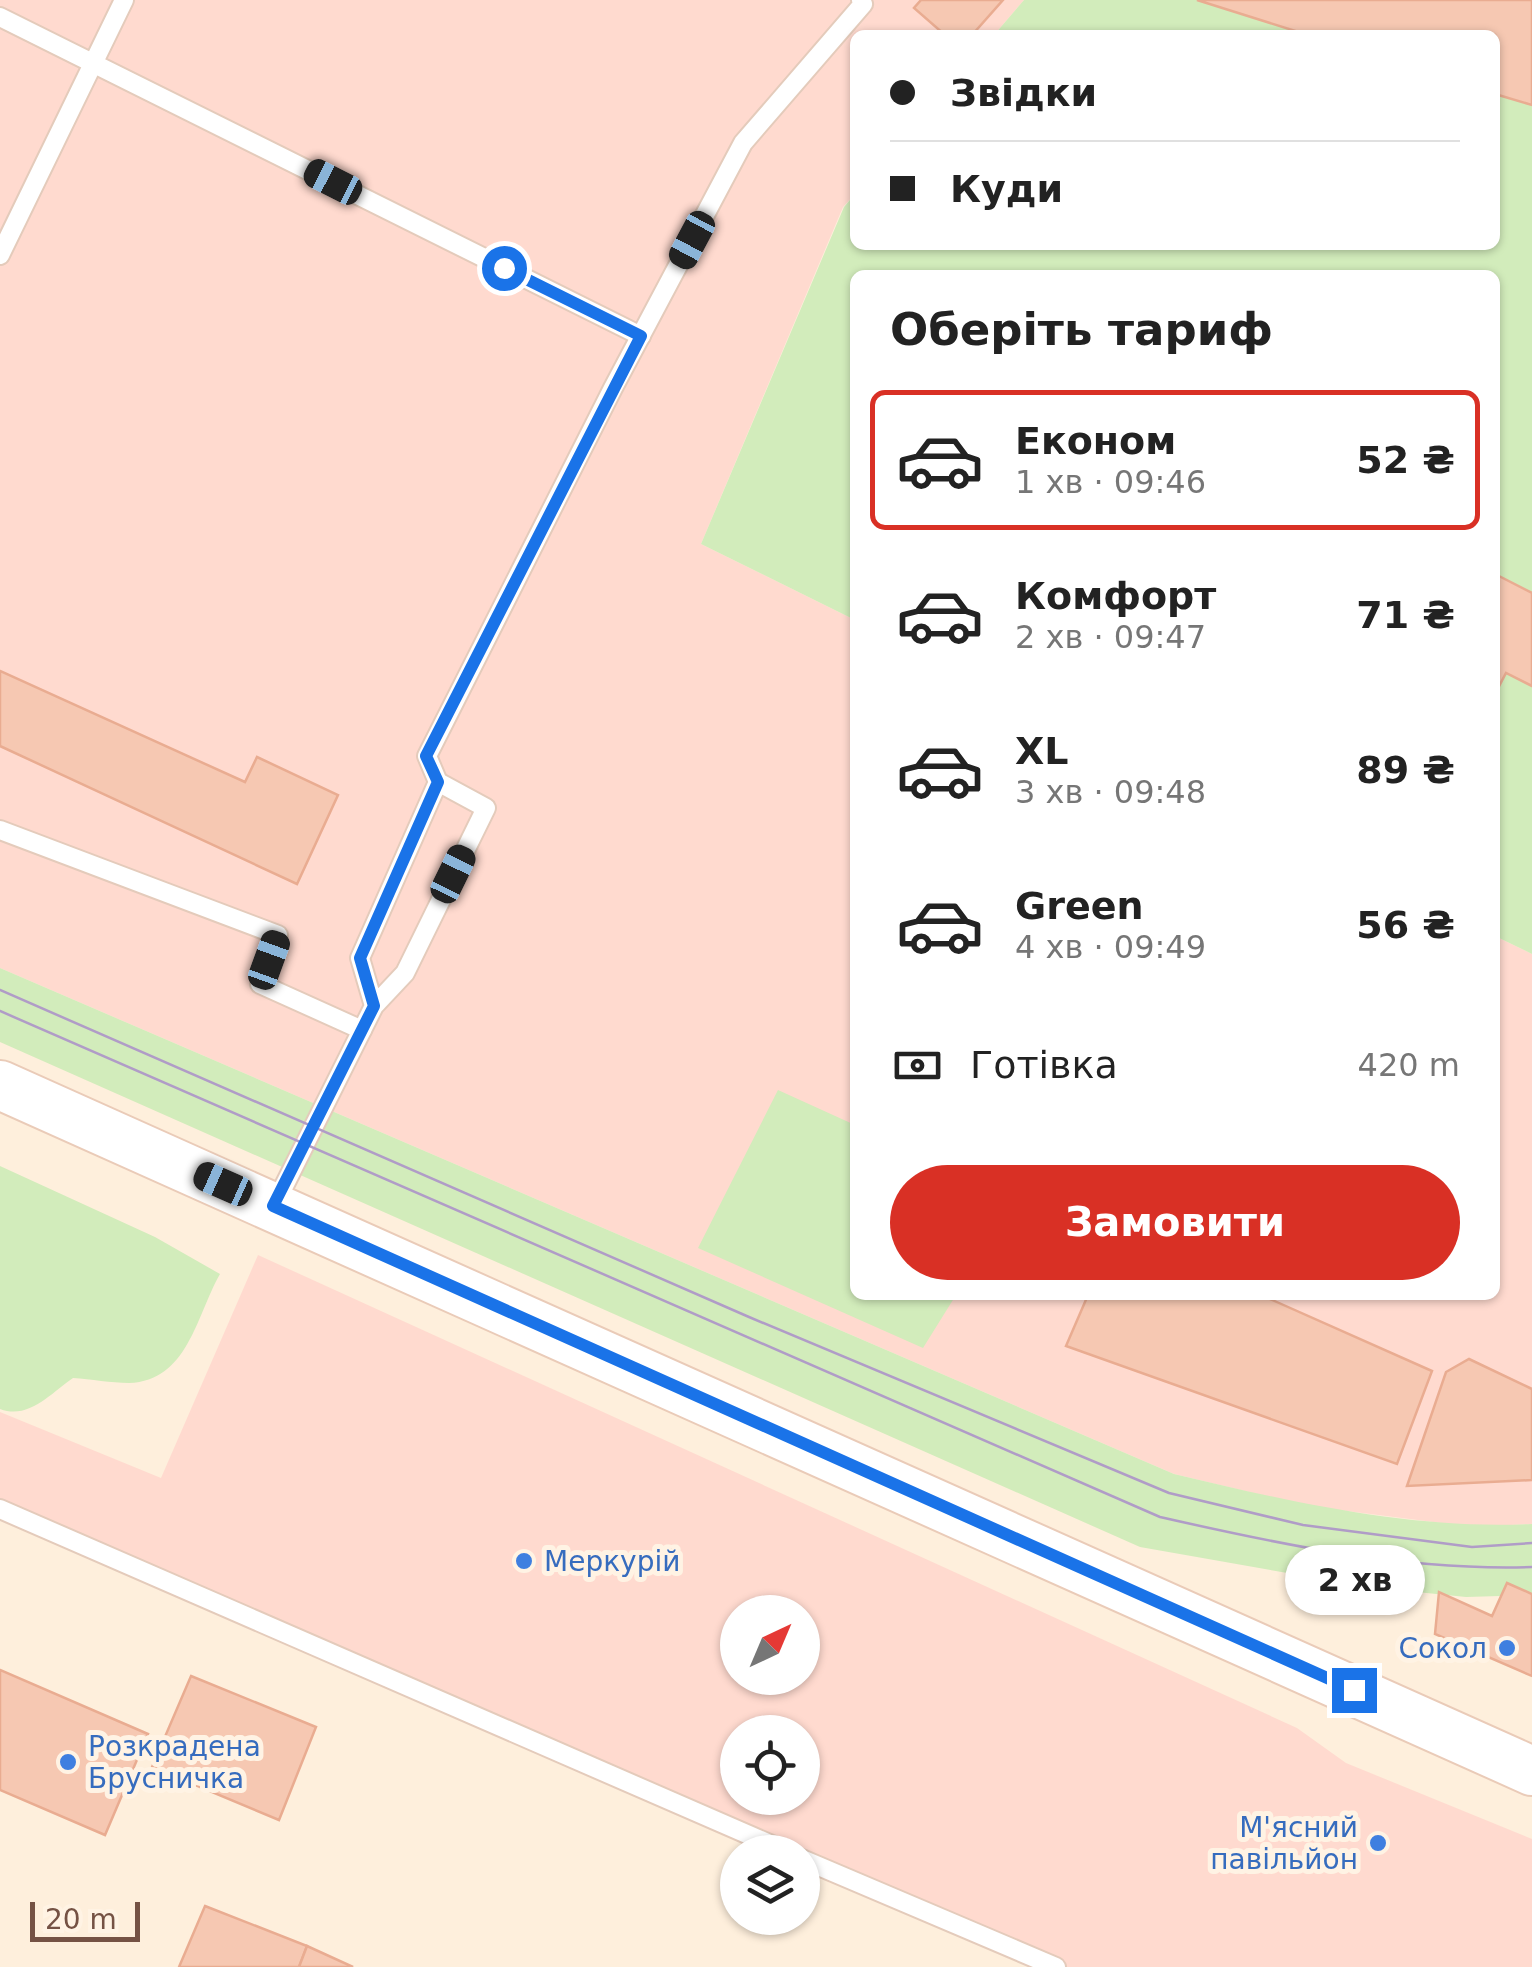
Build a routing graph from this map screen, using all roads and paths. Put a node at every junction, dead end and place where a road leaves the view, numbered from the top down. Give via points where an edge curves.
1 (124, 0) edge
2 (860, 0) edge
3 (0, 17) edge
4 (94, 62) junction
5 (0, 255) edge
6 (641, 336) junction
7 (438, 782) junction
8 (0, 830) edge
9 (374, 1006) junction
10 (362, 1030) junction
11 (0, 1085) edge
12 (273, 1206) junction
13 (0, 1508) edge
14 (1532, 1771) edge
15 (749, 1835) edge
16 (820, 1867) edge
17 (1056, 1967) edge

1 - 4 lane
2 - 6 lane via 744,143
3 - 4 lane
4 - 5 lane
4 - 6 lane
6 - 7 lane via 426,756
7 - 9 lane via 360,958
7 - 9 lane via 486,808 404,973
8 - 10 lane via 278,935 260,984
9 - 10 lane
10 - 12 lane
11 - 12 main road
12 - 14 main road
13 - 15 lane
16 - 17 lane

